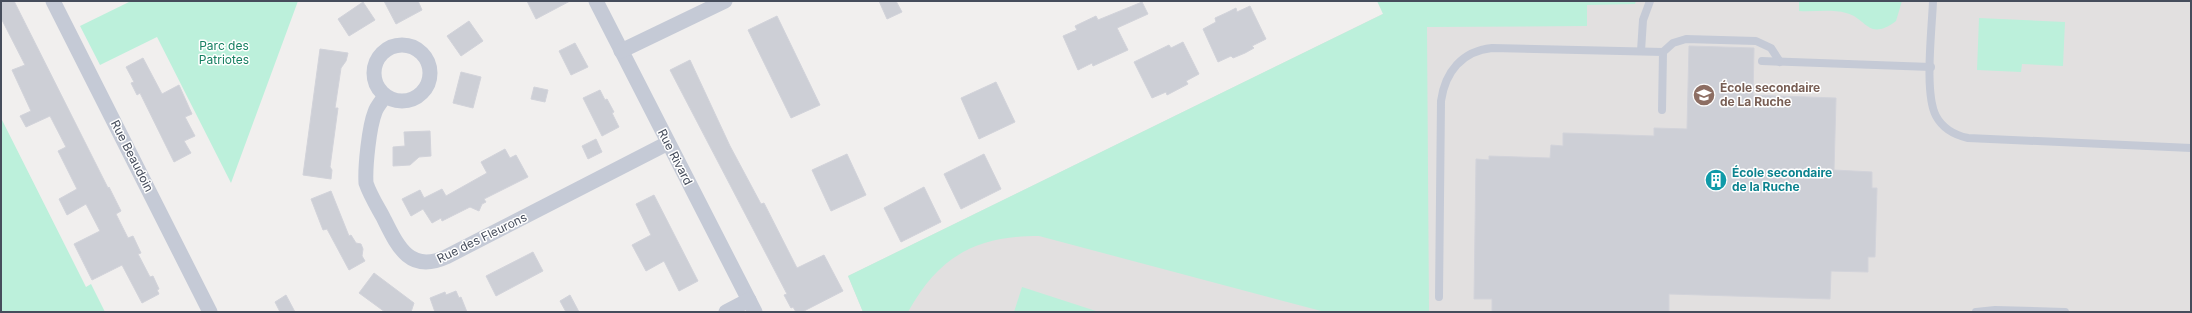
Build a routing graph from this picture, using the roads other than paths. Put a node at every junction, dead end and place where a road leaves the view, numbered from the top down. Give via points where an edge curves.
1 (53, 1) edge
2 (596, 1) edge
3 (725, 1) edge
4 (1650, 1) edge
5 (1933, 1) edge
6 (621, 51) junction
7 (1641, 51) junction
8 (1663, 52) junction
9 (1762, 61) dead end
10 (1780, 62) junction
11 (1931, 67) junction
12 (385, 96) dead end
13 (1662, 110) dead end
14 (668, 143) junction
15 (2191, 148) edge
16 (1439, 297) dead end
17 (752, 306) edge
18 (210, 312) edge
19 (726, 312) edge
20 (1976, 312) edge
21 (2065, 312) edge

1 - 18 street, Rue Beaudoin
2 - 6 street, Rue Rivard
3 - 6 street
4 - 7 lane via 1643,20
5 - 11 lane
6 - 14 street, Rue Rivard
7 - 8 lane
7 - 16 lane via 1492,48 1470,53 1453,68 1445,84 1441,101
8 - 10 lane via 1673,43 1686,39 1756,41 1771,48
8 - 13 lane
9 - 10 lane
10 - 11 lane
11 - 15 lane via 1933,109 1942,125 1958,136
12 - 14 street, Rue des Fleurons via 375,112 373,121 366,183 396,244 406,255 420,261 434,262 446,258
14 - 17 street, Rue Rivard
17 - 19 street
20 - 21 lane

